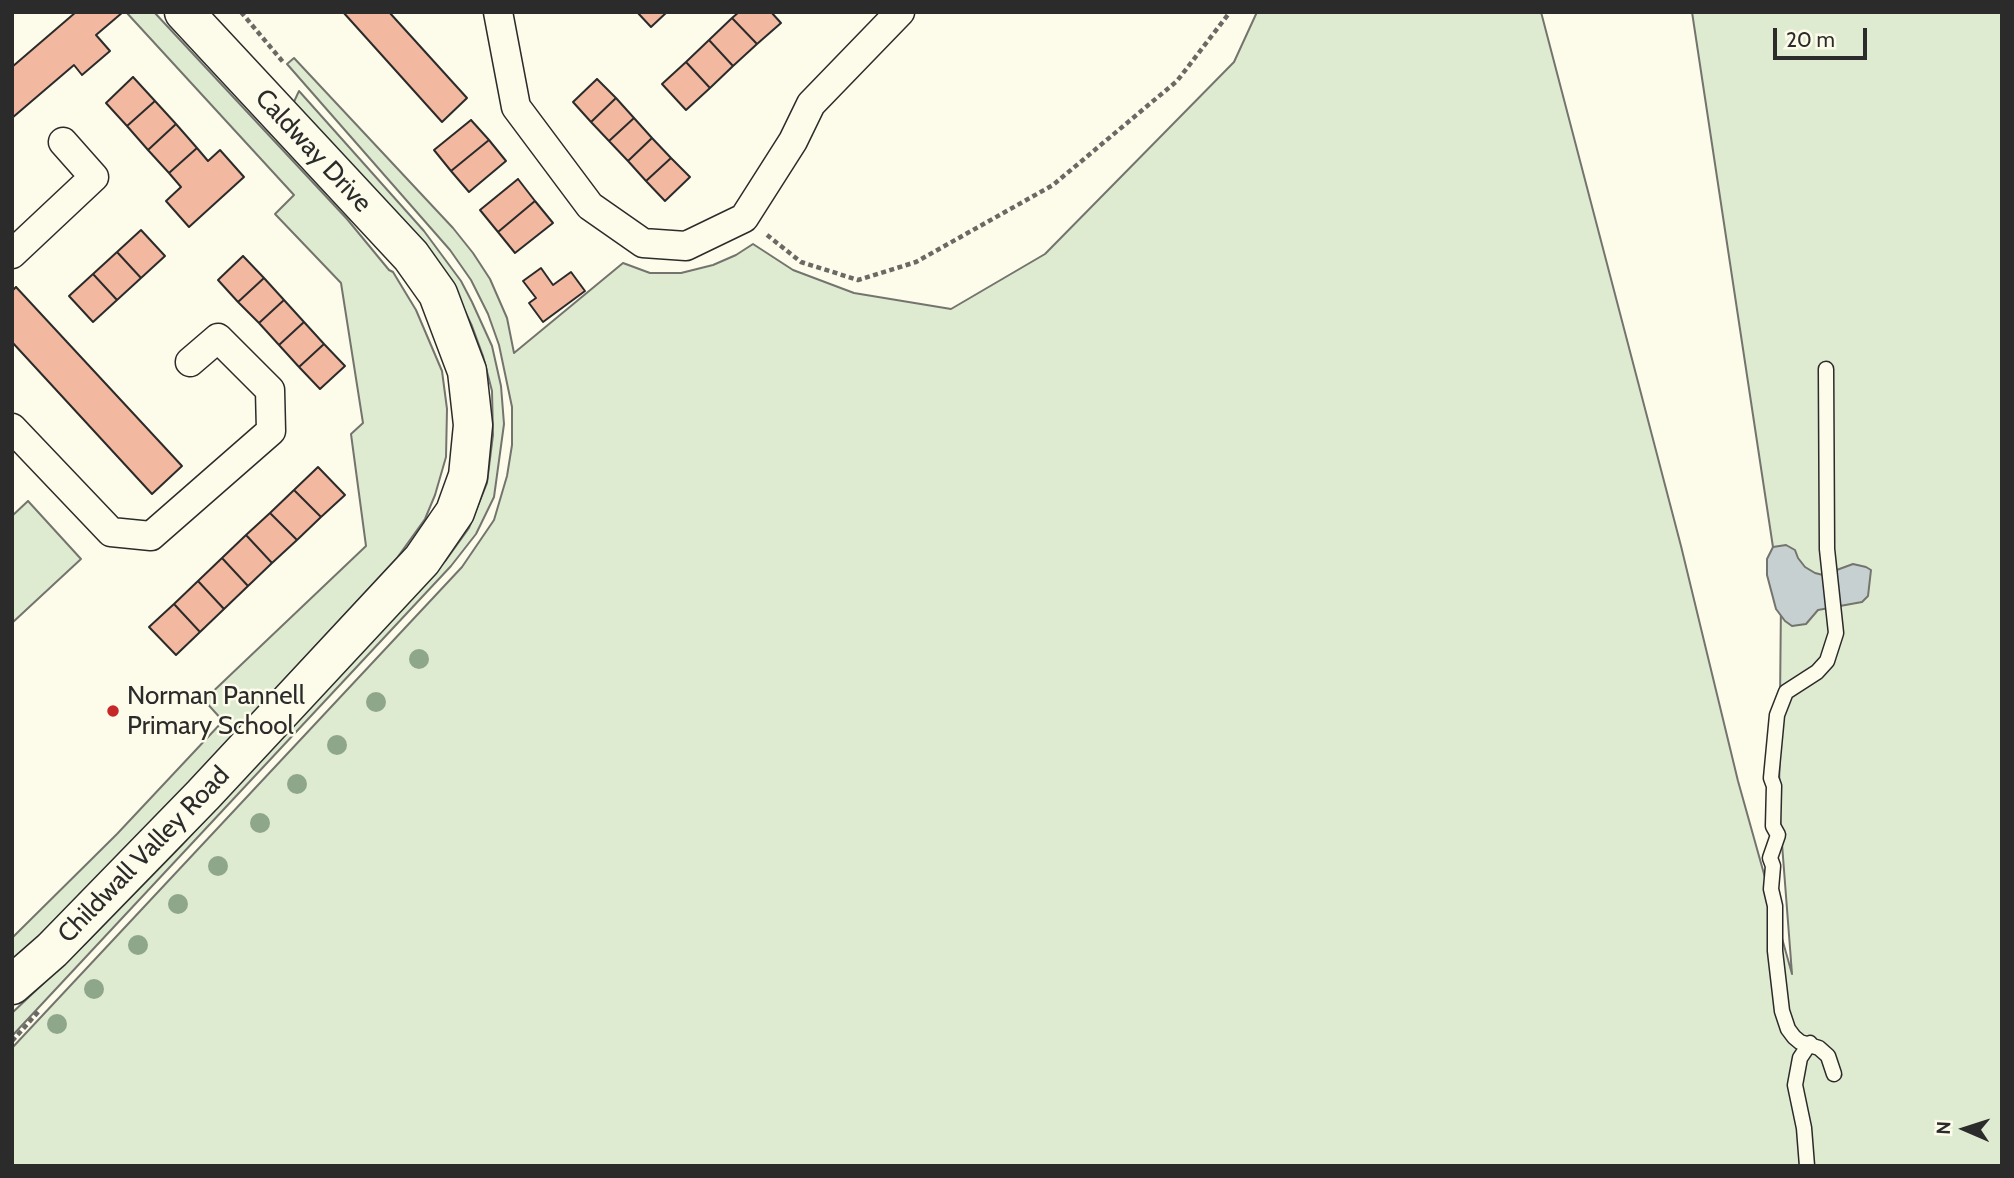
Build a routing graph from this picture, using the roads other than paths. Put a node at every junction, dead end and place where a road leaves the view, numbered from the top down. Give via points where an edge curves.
1 (184, 12) edge
2 (498, 12) edge
3 (900, 12) edge
4 (63, 142) dead end
5 (12, 254) edge
6 (438, 294) joint
7 (190, 362) dead end
8 (1826, 369) dead end
9 (12, 428) edge
10 (12, 985) edge
11 (1810, 1043) junction
12 (1833, 1074) dead end
13 (1807, 1166) edge

1 - 6 main road, Caldway Drive via 411,256
2 - 3 street via 516,107 590,206 643,243 686,246 744,218 811,104
4 - 5 street via 94,177
6 - 10 main road, Childwall Valley Road via 467,371 473,425 468,476 455,512 422,560 321,669 52,950
7 - 9 street via 218,338 270,390 271,431 151,536 111,531
8 - 11 lane via 1827,549 1836,633 1827,661 1786,692 1777,715 1771,770 1773,826 1778,835 1770,858 1779,997 1788,1029 1800,1042
11 - 12 lane via 1828,1056
11 - 13 lane via 1800,1058 1795,1085

